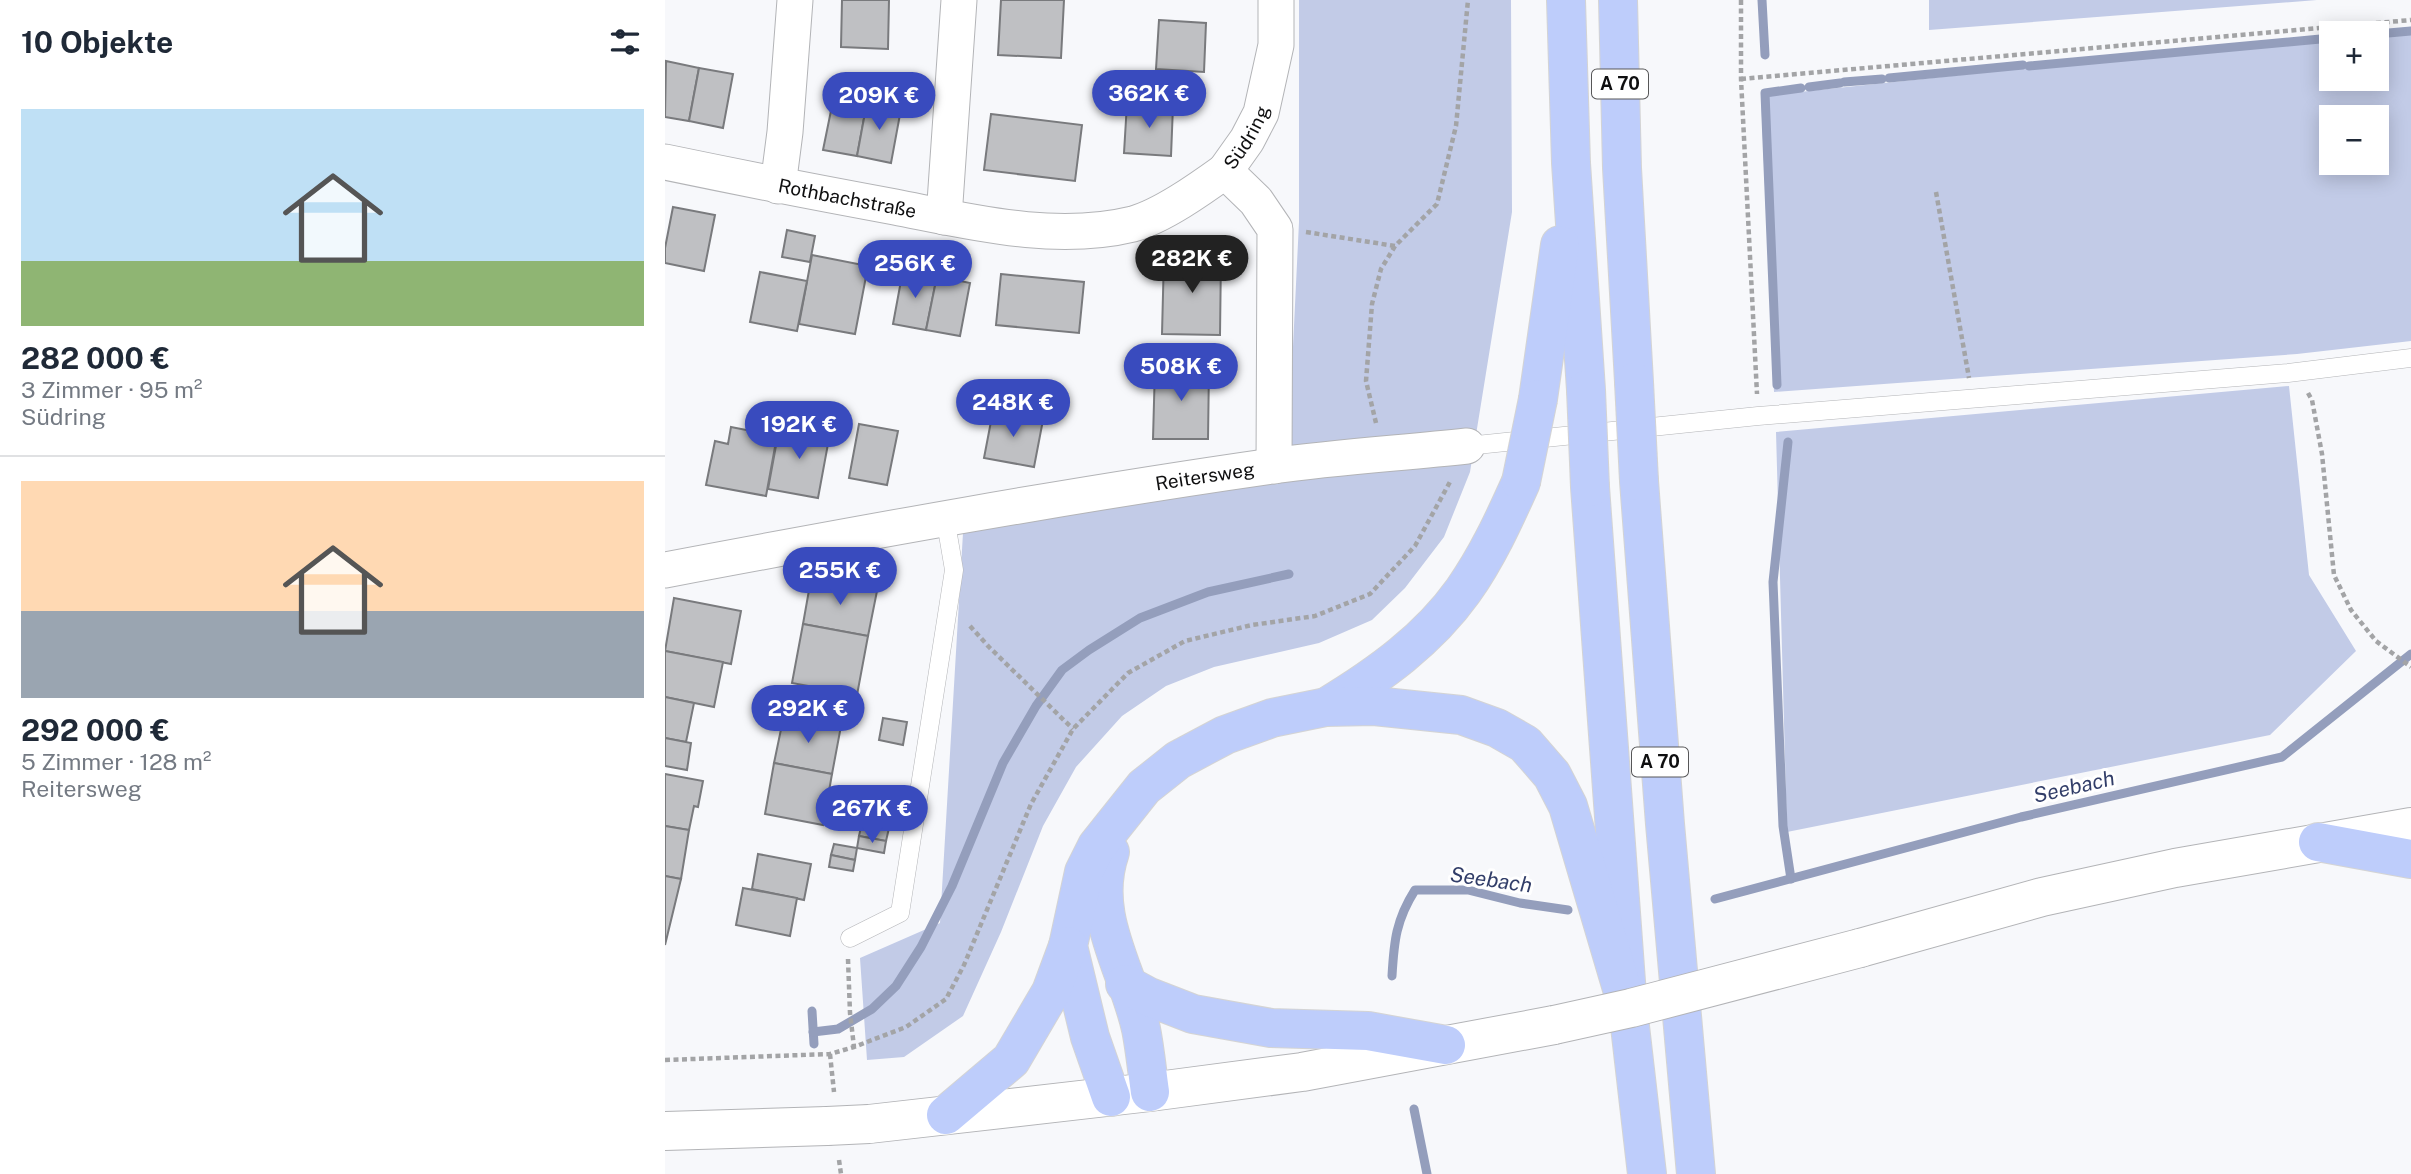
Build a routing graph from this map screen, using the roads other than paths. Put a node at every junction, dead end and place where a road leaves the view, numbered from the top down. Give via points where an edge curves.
1 (795, 0) edge
2 (959, 0) edge
3 (1276, 0) edge
4 (1566, 0) edge
5 (1618, 0) edge
6 (665, 162) edge
7 (1571, 163) junction
8 (1225, 171) junction
9 (778, 186) junction
10 (944, 216) junction
11 (2411, 358) edge
12 (1467, 446) joint
13 (1274, 466) junction
14 (945, 517) junction
15 (665, 570) edge
16 (1326, 707) junction
17 (1123, 814) junction
18 (2411, 827) edge
19 (2318, 842) junction
20 (2411, 859) edge
21 (850, 938) road end
22 (1067, 946) junction
23 (1125, 984) junction
24 (1627, 1009) junction
25 (1446, 1045) junction
26 (1150, 1092) junction
27 (1111, 1097) junction
28 (946, 1115) junction
29 (665, 1131) edge
30 (1696, 1170) edge
31 (1647, 1174) edge

1 - 9 street
2 - 10 street
3 - 8 street, Südring via 1276,45 1261,113
4 - 7 highway, A 70
5 - 30 highway, A 70, bridge via 1639,481
6 - 9 street, Rothbachstraße
7 - 16 highway, bridge via 1538,399 1521,482 1496,537 1462,592 1415,646
7 - 24 highway, A 70, bridge
8 - 10 street, Rothbachstraße via 1186,199 1135,223 1112,227 1078,232 1022,229
8 - 13 street, Südring via 1256,201 1275,229
9 - 10 street, Rothbachstraße
11 - 12 lane via 2288,373 1758,416
12 - 13 street, Reitersweg
13 - 14 street, Reitersweg
14 - 15 street, Reitersweg
14 - 21 lane via 954,569 900,913
16 - 17 highway via 1272,718 1225,735 1178,760 1144,787
16 - 24 highway via 1374,706 1461,715 1497,727 1525,744 1552,775 1568,806
17 - 22 highway via 1097,846 1084,872
17 - 23 highway via 1107,860 1103,898
18 - 19 main road
19 - 20 highway
19 - 25 main road, bridge via 2042,897 1656,1002
22 - 27 highway
22 - 28 highway via 1051,992 1011,1060
23 - 25 highway via 1193,1014 1271,1028 1367,1031
23 - 26 highway via 1141,1027
24 - 31 highway, A 70
25 - 26 main road via 1302,1072
26 - 27 main road
27 - 28 main road
28 - 29 main road, bridge via 869,1124

